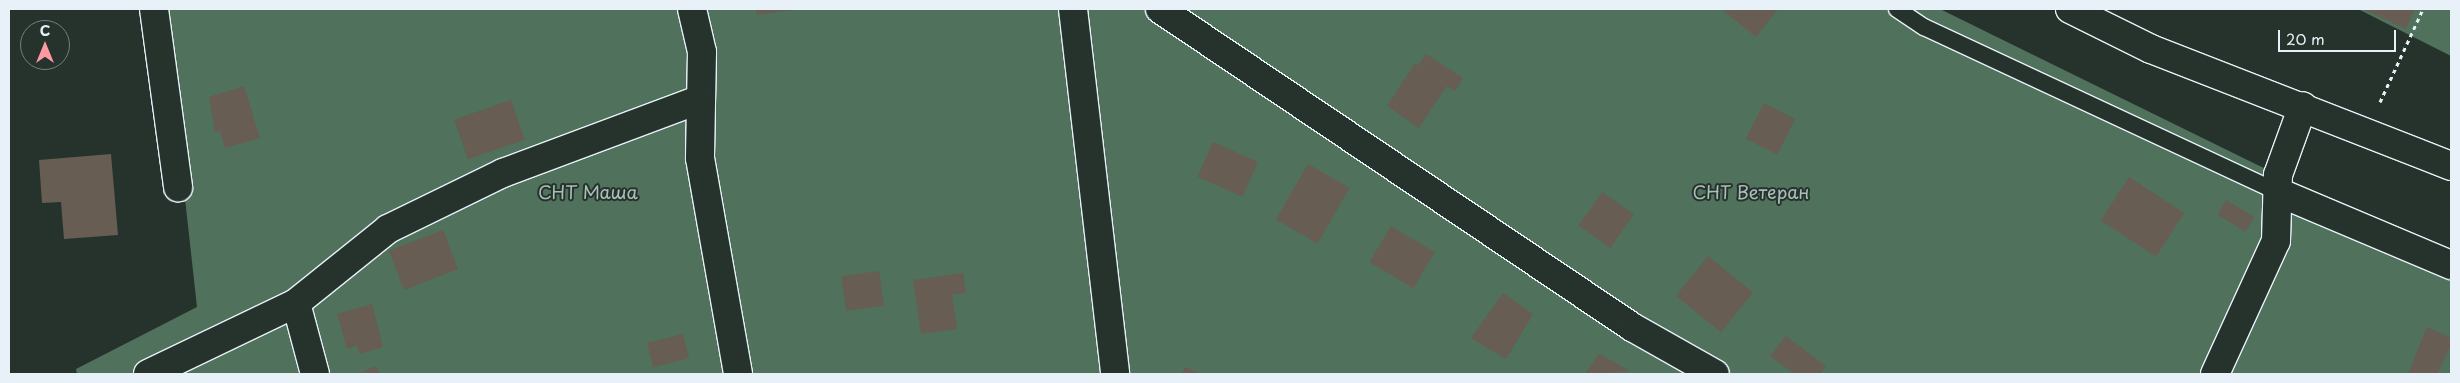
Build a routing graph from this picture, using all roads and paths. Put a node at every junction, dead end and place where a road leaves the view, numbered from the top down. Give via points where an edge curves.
1 (154, 9) edge
2 (692, 9) edge
3 (1073, 9) edge
4 (1160, 9) edge
5 (1897, 9) edge
6 (2070, 9) edge
7 (2422, 9) edge
8 (698, 100) junction
9 (2303, 106) junction
10 (2378, 106) dead end
11 (2451, 166) edge
12 (178, 187) dead end
13 (2278, 192) junction
14 (2451, 265) edge
15 (296, 303) junction
16 (148, 374) edge
17 (315, 374) edge
18 (738, 374) edge
19 (1115, 374) edge
20 (1715, 374) edge
21 (2215, 374) edge

1 - 12 street
2 - 8 street via 702,52
3 - 19 street
4 - 20 street via 1632,327
5 - 13 lane via 1924,27
6 - 9 street via 2151,49
7 - 10 path
8 - 15 street via 503,173 388,229
8 - 18 street via 700,158
9 - 11 street
9 - 13 street via 2278,175
13 - 14 street
13 - 21 street via 2276,241
15 - 16 street
15 - 17 street

